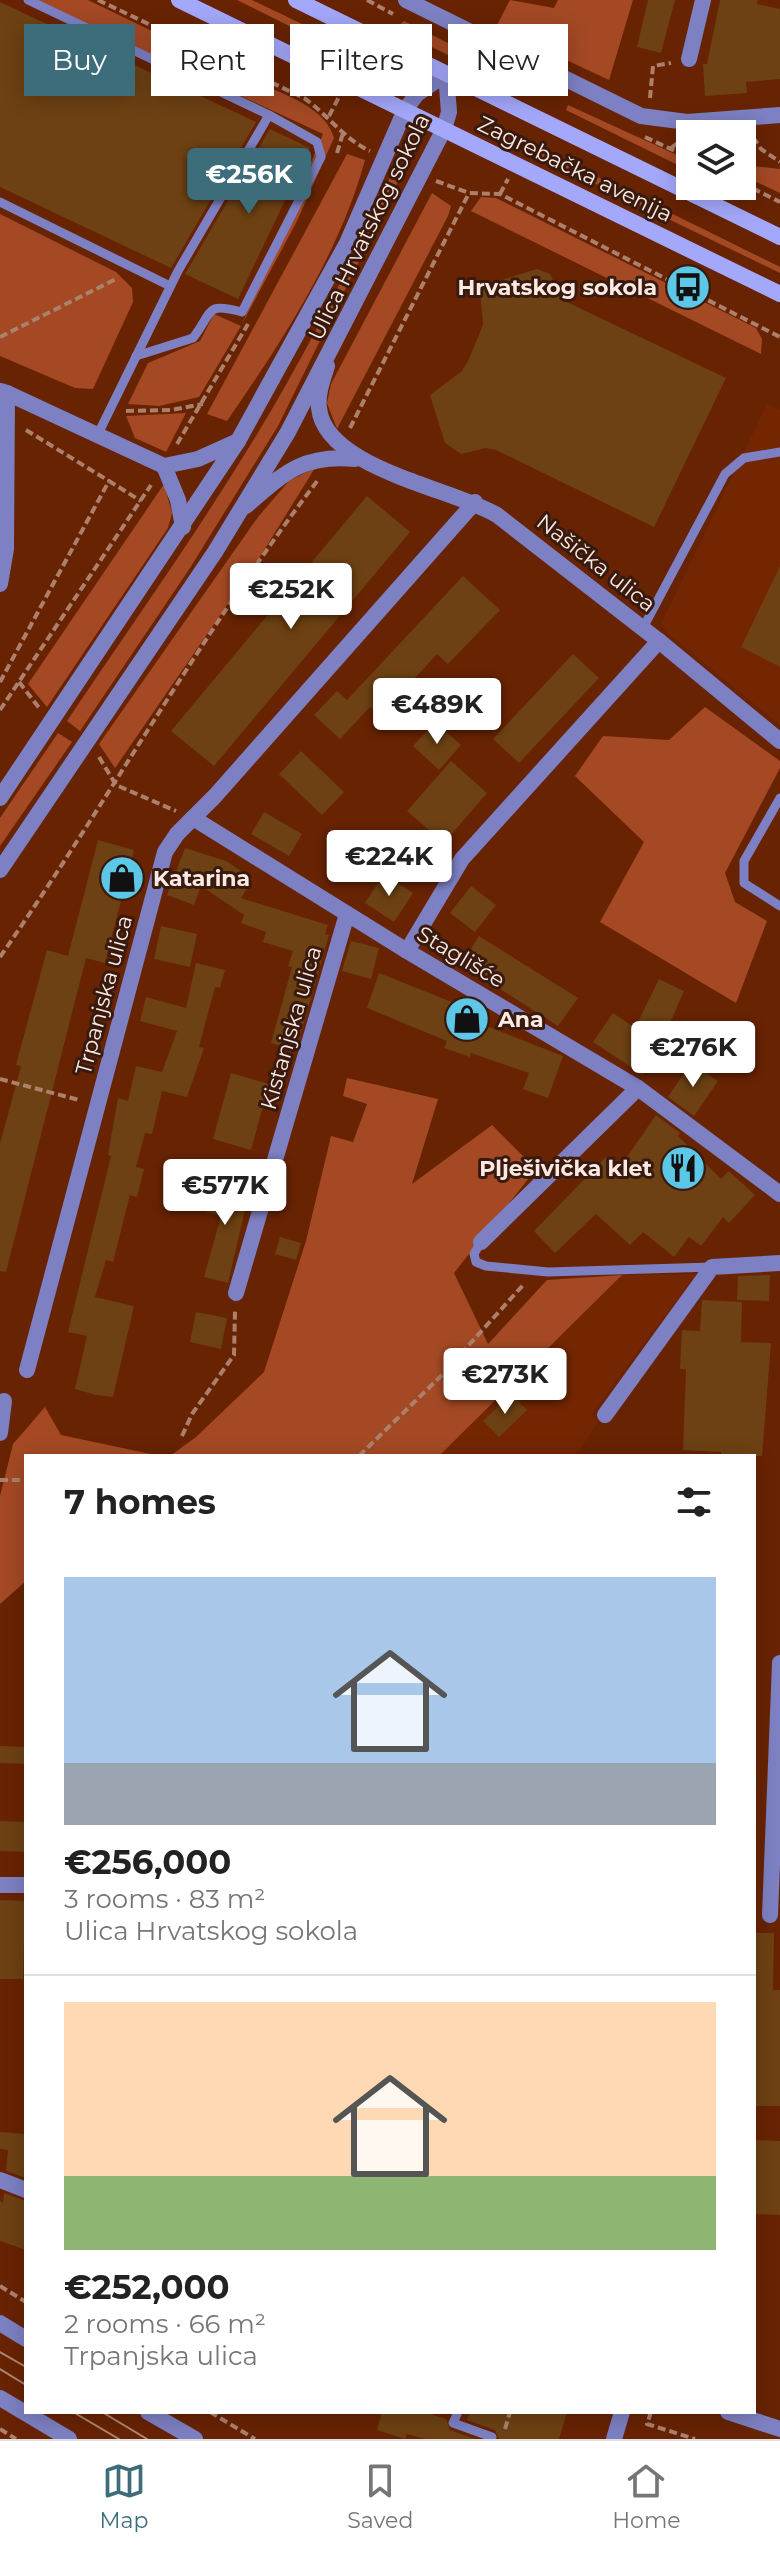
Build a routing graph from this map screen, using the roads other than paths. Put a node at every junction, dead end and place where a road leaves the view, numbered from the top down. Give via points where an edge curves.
1 (28, 0) edge
2 (179, 0) edge
3 (296, 0) edge
4 (406, 0) edge
5 (703, 0) edge
6 (432, 6) edge
7 (689, 59) road end
8 (446, 74) junction
9 (405, 110) junction
10 (269, 115) junction
11 (780, 115) edge
12 (444, 129) junction
13 (0, 202) edge
14 (780, 237) edge
15 (170, 286) junction
16 (780, 294) edge
17 (136, 356) junction
18 (329, 359) junction
19 (4, 392) edge
20 (98, 434) junction
21 (238, 441) junction
22 (780, 452) edge
23 (361, 459) junction
24 (164, 466) junction
25 (475, 502) junction
26 (243, 508) junction
27 (183, 527) junction
28 (0, 584) edge
29 (643, 628) junction
30 (659, 641) junction
31 (780, 741) edge
32 (0, 798) edge
33 (780, 798) edge
34 (193, 818) junction
35 (0, 870) edge
36 (780, 906) edge
37 (347, 914) junction
38 (407, 951) junction
39 (638, 1088) junction
40 (780, 1194) edge
41 (481, 1242) joint
42 (780, 1263) edge
43 (712, 1267) junction
44 (236, 1293) road end
45 (27, 1370) dead end
46 (4, 1401) dead end
47 (605, 1415) dead end
48 (0, 1433) edge
49 (780, 1663) edge
50 (0, 1885) edge
51 (24, 1885) edge
52 (768, 1914) edge
53 (0, 2180) edge
54 (24, 2189) edge
55 (0, 2323) edge
56 (24, 2338) edge
57 (0, 2398) edge
58 (24, 2412) edge
59 (27, 2414) edge
60 (151, 2414) edge
61 (457, 2414) edge
62 (621, 2414) edge
63 (734, 2414) edge
64 (780, 2429) edge
65 (497, 2438) edge
66 (69, 2439) edge
67 (195, 2439) edge
68 (614, 2439) edge

1 - 10 lane
2 - 9 main road, Zagrebačka avenija
3 - 8 main road, Zagrebačka avenija
4 - 6 street
5 - 7 street
6 - 11 street via 650,119 687,122
8 - 9 street, Ulica Hrvatskog sokola via 417,94
8 - 12 street, Ulica Hrvatskog sokola via 449,112
8 - 14 main road, Zagrebačka avenija
9 - 12 main road, Zagrebačka avenija
9 - 21 street, Ulica Hrvatskog sokola via 347,243
10 - 15 lane
10 - 17 lane via 317,142 321,157 242,312 211,308 193,338
12 - 16 main road, Zagrebačka avenija
12 - 18 street, Ulica Hrvatskog sokola
13 - 15 lane
15 - 17 lane
17 - 20 lane
18 - 23 street, Našička ulica via 318,398 321,419 334,441
18 - 26 street, Ulica Hrvatskog sokola
19 - 20 street
19 - 28 street via 6,549
20 - 24 street
21 - 24 street via 217,453
21 - 27 street, Ulica Hrvatskog sokola
22 - 29 lane via 744,458 725,474
23 - 25 street, Našička ulica
23 - 26 street, Našička ulica via 325,457 295,466
24 - 27 street
25 - 29 street, Našička ulica
25 - 34 street, Trpanjska ulica
26 - 35 street, Ulica Hrvatskog sokola
27 - 32 street, Ulica Hrvatskog sokola
29 - 30 street, Našička ulica
30 - 31 street, Našička ulica
30 - 38 street via 462,859
33 - 36 lane via 744,861 744,883
34 - 37 street, Staglišće
34 - 45 street, Trpanjska ulica via 165,852
37 - 38 street, Staglišće
37 - 44 street, Kistanjska ulica
38 - 39 street, Staglišće
39 - 40 street, Staglišće
39 - 41 street
41 - 43 lane via 476,1262 537,1271
42 - 43 street
43 - 47 street
46 - 48 street
49 - 52 street
50 - 51 street
53 - 54 street
55 - 56 street
57 - 58 street
59 - 66 street
60 - 67 street
61 - 65 lane via 453,2423
62 - 68 street
63 - 64 street

